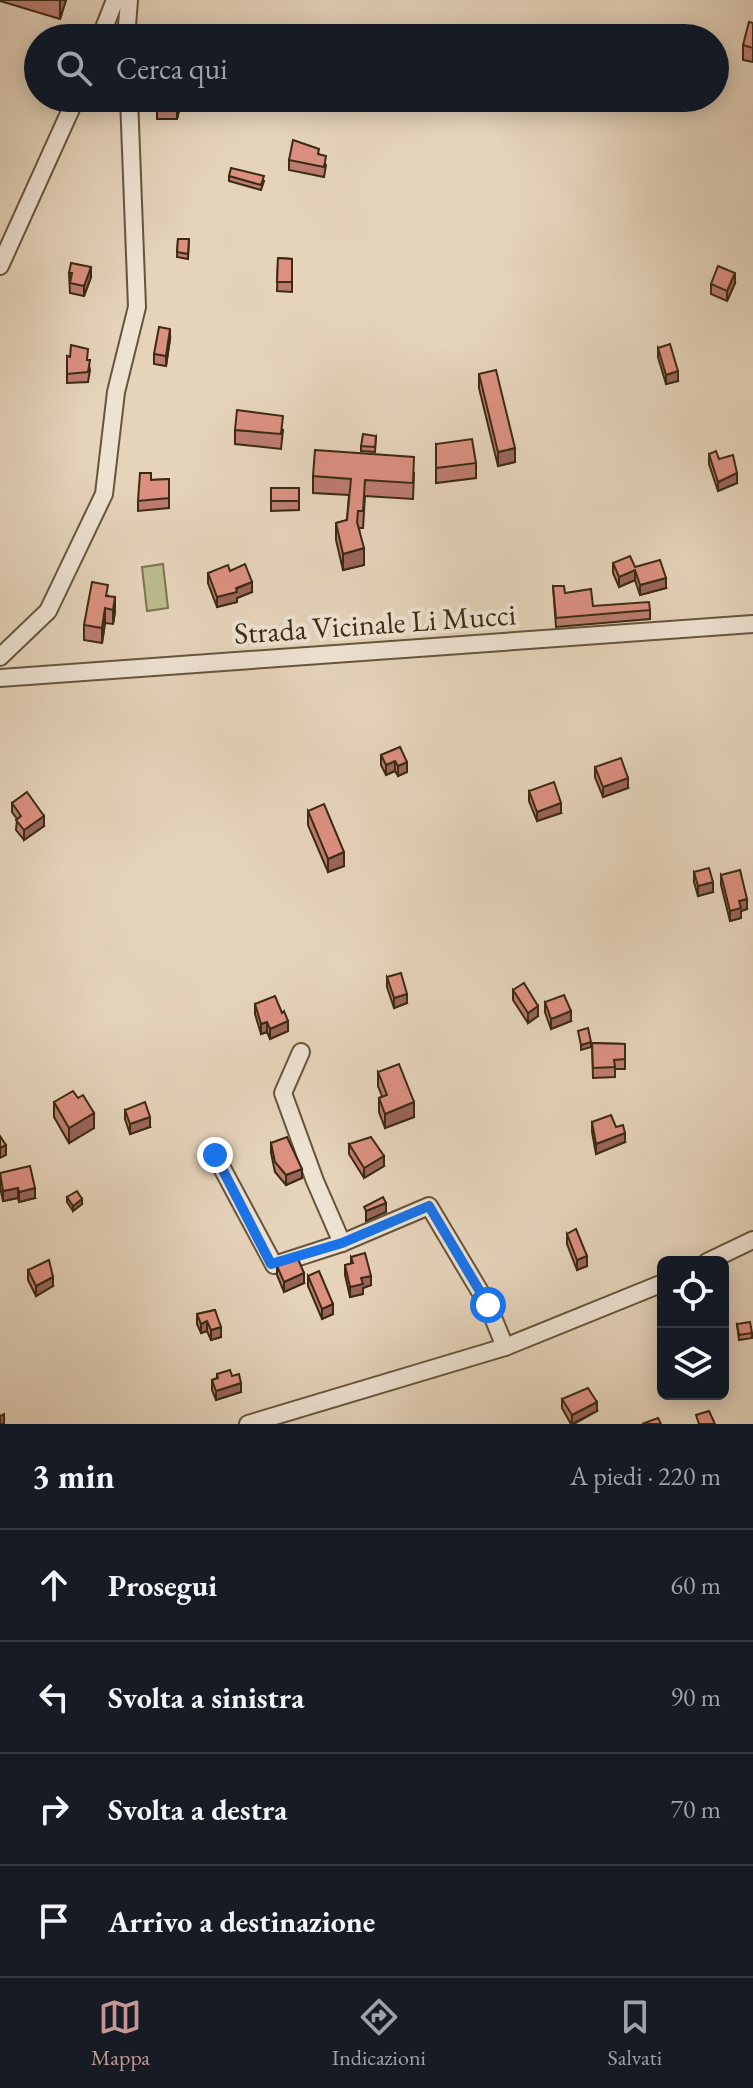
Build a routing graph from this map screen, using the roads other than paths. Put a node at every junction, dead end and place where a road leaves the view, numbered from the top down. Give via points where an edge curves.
1 (115, 0) edge
2 (129, 0) edge
3 (106, 24) edge
4 (127, 24) edge
5 (70, 112) edge
6 (130, 112) edge
7 (0, 266) edge
8 (753, 624) edge
9 (0, 657) edge
10 (0, 678) edge
11 (301, 1052) dead end
12 (215, 1155) dead end
13 (753, 1240) edge
14 (342, 1243) junction
15 (720, 1256) edge
16 (657, 1285) edge
17 (505, 1347) junction
18 (248, 1424) edge

1 - 3 street
2 - 4 street
5 - 7 street
6 - 9 street via 137,307 116,392 104,494 48,611
8 - 10 street, Strada Vicinale Li Mucci
11 - 14 street via 283,1093
12 - 14 street via 271,1264
13 - 15 street
14 - 17 street via 429,1206 488,1305
16 - 17 street
17 - 18 street

